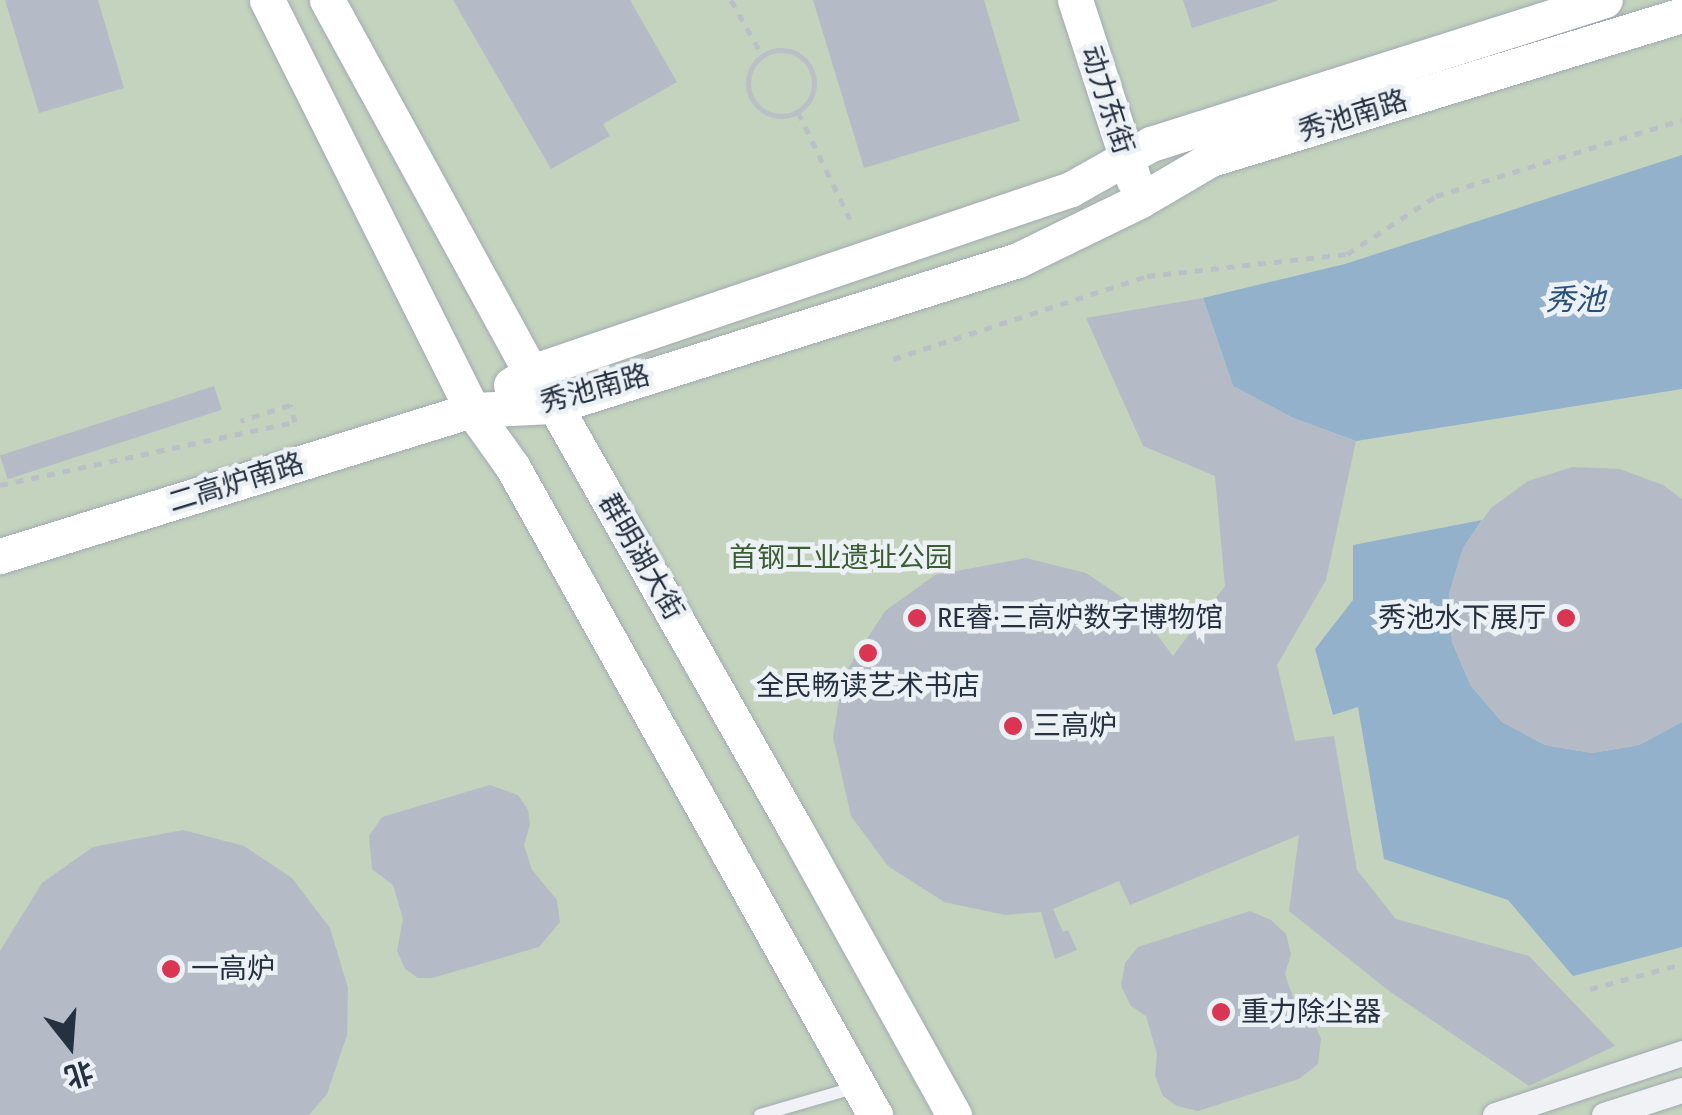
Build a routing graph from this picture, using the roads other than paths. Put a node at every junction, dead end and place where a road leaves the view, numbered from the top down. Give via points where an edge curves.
1 (266, 0) edge
2 (326, 0) edge
3 (1075, 0) edge
4 (1605, 0) edge
5 (1682, 15) edge
6 (1126, 158) junction
7 (1141, 200) junction
8 (530, 372) junction
9 (555, 406) junction
10 (472, 410) junction
11 (0, 556) edge
12 (1682, 1053) edge
13 (1682, 1090) edge
14 (867, 1100) edge
15 (760, 1115) edge
16 (954, 1115) edge
17 (1494, 1115) edge
18 (1604, 1115) edge

1 - 10 street
2 - 8 street, 群明湖大街
3 - 6 street, 动力东街
4 - 6 street, 秀池南路 via 1151,144
5 - 7 street, 秀池南路 via 1212,159
6 - 7 street, 动力东街
6 - 8 street, 秀池南路 via 1071,189
7 - 9 street, 秀池南路 via 1018,260
8 - 9 street, 群明湖大街
8 - 10 street, 秀池南路
9 - 10 street, 秀池南路
9 - 16 street, 群明湖大街
10 - 11 street, 二高炉南路
10 - 14 street via 512,466
12 - 17 street
13 - 18 street
14 - 15 lane

